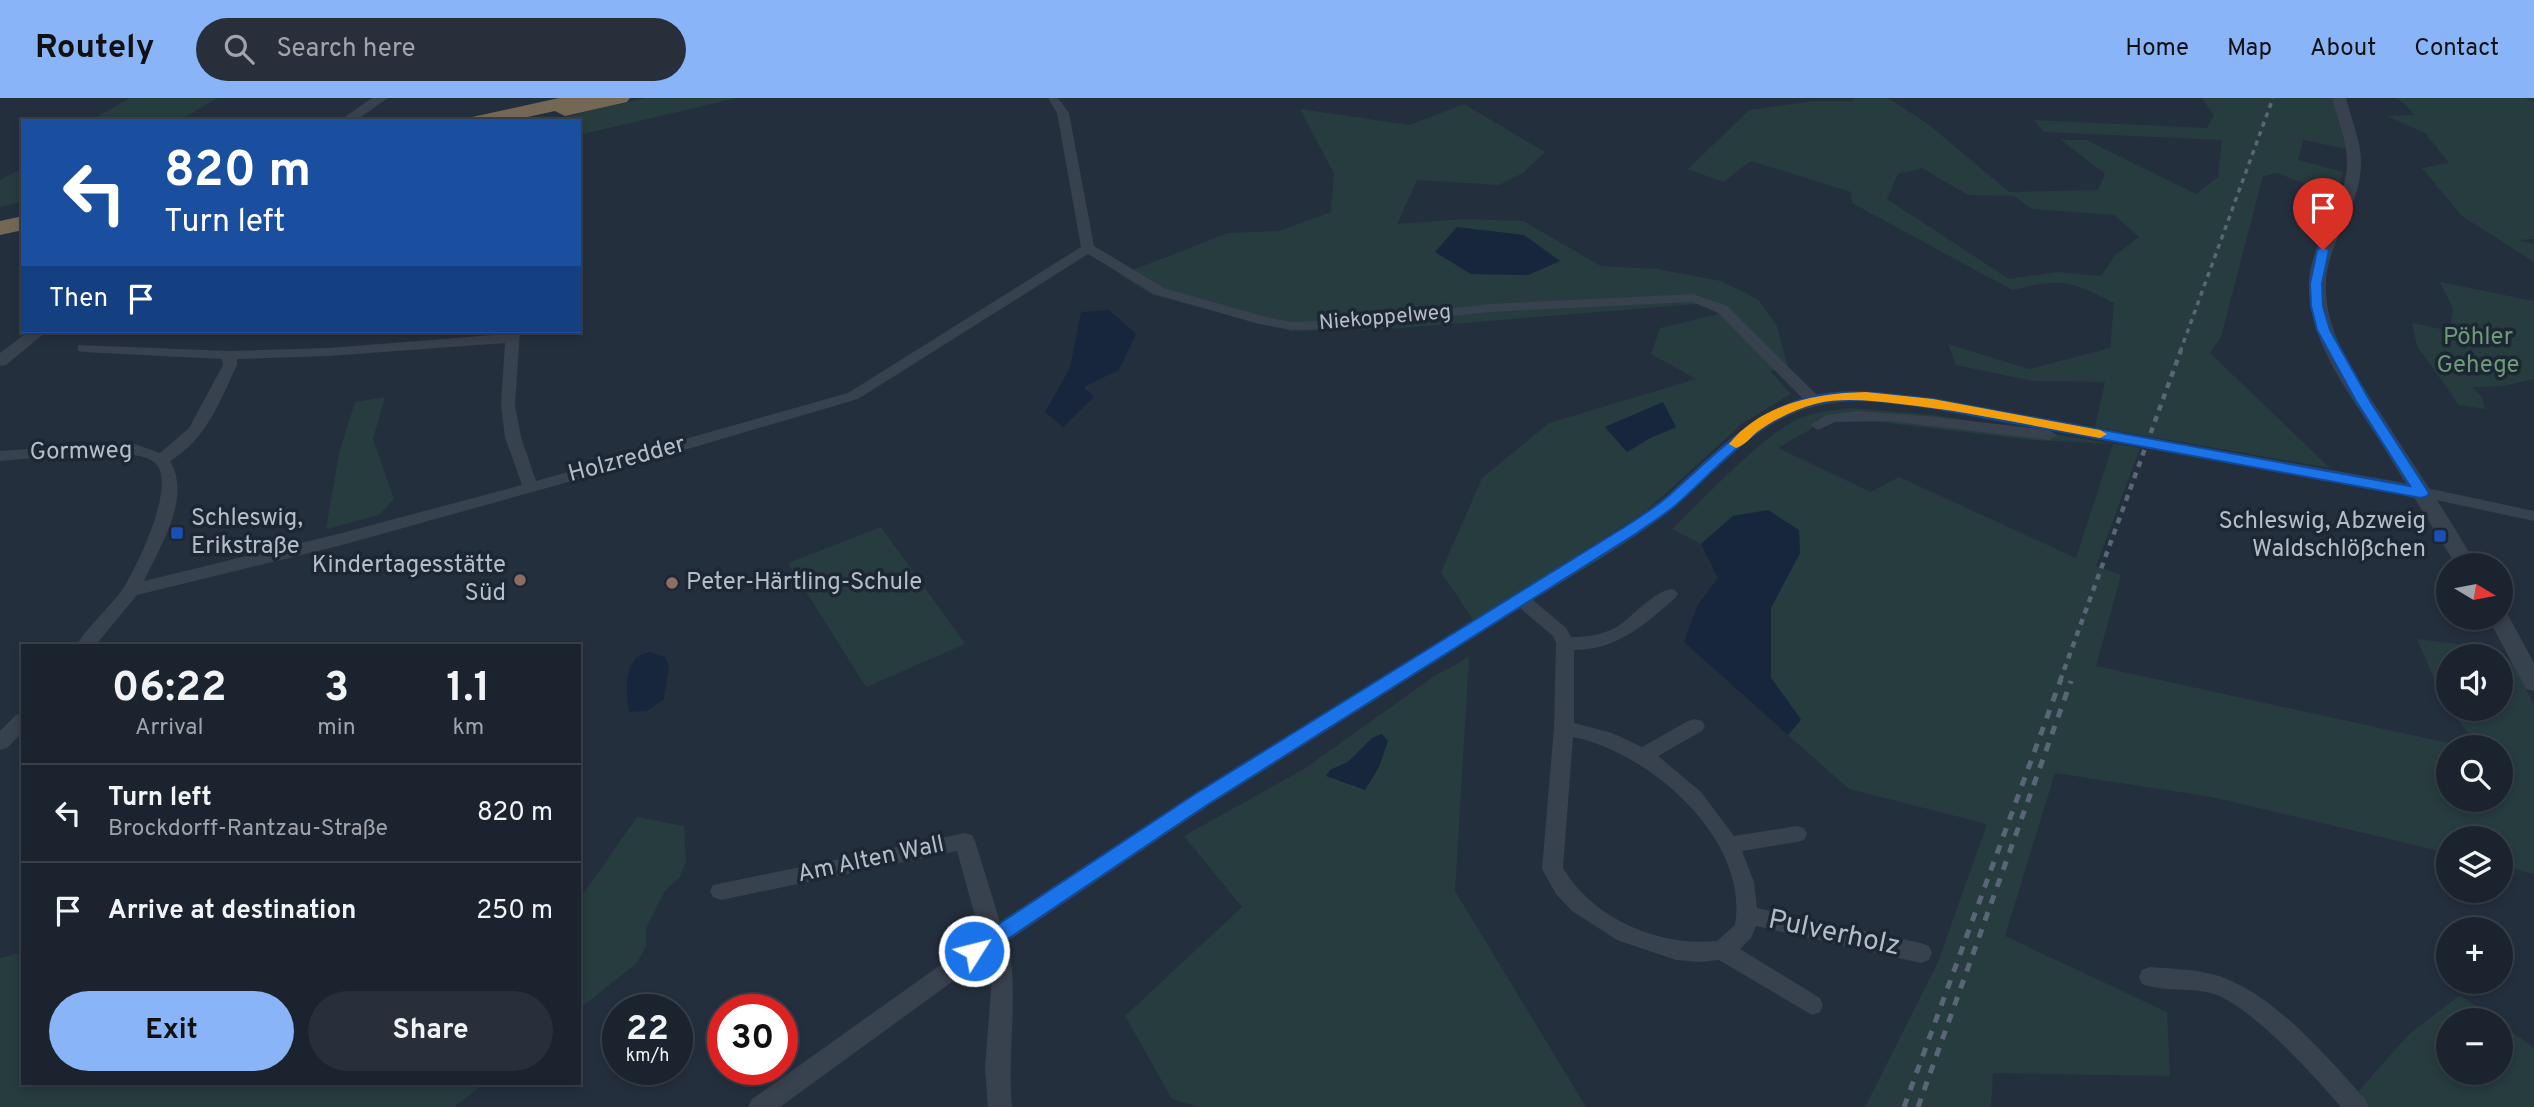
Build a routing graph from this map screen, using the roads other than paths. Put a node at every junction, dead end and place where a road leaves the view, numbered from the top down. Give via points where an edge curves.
1 (380, 98) edge
2 (587, 98) edge
3 (620, 98) edge
4 (1053, 98) edge
5 (2339, 98) edge
6 (349, 119) edge
7 (488, 119) edge
8 (525, 119) edge
9 (21, 216) edge
10 (0, 220) edge
11 (21, 223) edge
12 (0, 228) edge
13 (1088, 248) junction
14 (36, 333) edge
15 (512, 334) edge
16 (83, 348) dead end
17 (229, 355) junction
18 (0, 360) edge
19 (1813, 400) junction
20 (1818, 425) dead end
21 (2064, 428) junction
22 (0, 456) edge
23 (161, 459) junction
24 (530, 485) junction
25 (2421, 493) junction
26 (2534, 516) edge
27 (2458, 553) edge
28 (131, 590) junction
29 (1669, 594) dead end
30 (1521, 599) junction
31 (2506, 630) edge
32 (1565, 643) junction
33 (87, 644) edge
34 (2534, 682) edge
35 (21, 722) edge
36 (1695, 726) dead end
37 (1564, 728) junction
38 (0, 743) edge
39 (1641, 757) junction
40 (1797, 834) dead end
41 (1728, 845) junction
42 (721, 891) dead end
43 (1747, 915) junction
44 (996, 935) junction
45 (1722, 950) junction
46 (1921, 953) dead end
47 (2150, 977) dead end
48 (1812, 1005) dead end
49 (760, 1107) edge
50 (1000, 1107) edge
51 (2357, 1107) edge

1 - 6 street
2 - 7 highway
3 - 8 highway
4 - 13 street via 1063,113
5 - 25 street via 2354,165 2350,191 2323,250 2317,306 2340,363
9 - 10 highway
11 - 12 highway
13 - 19 street, Niekoppelweg via 1159,291 1292,326 1490,308 1678,297 1705,300 1722,309
13 - 24 street, Holzredder via 853,396
14 - 18 street
15 - 17 street via 330,352
15 - 24 street via 508,405 513,437
16 - 17 street
17 - 23 street via 230,365 192,438 178,452
19 - 21 street via 1897,399
19 - 30 street via 1753,429 1668,504
20 - 21 street via 1832,418 1871,416 2037,434 2060,435
21 - 25 street
22 - 23 street, Gormweg via 129,447
23 - 28 street via 171,486 168,501
24 - 28 street, Holzredder via 332,541
25 - 26 street
25 - 27 street
28 - 33 street
29 - 32 street via 1627,631 1599,643
30 - 32 street via 1560,632
30 - 44 street
31 - 34 street
32 - 37 street
35 - 38 street
36 - 39 street
37 - 39 street via 1614,740
37 - 45 street via 1552,869 1559,886 1593,916 1651,943 1682,952
39 - 41 street via 1684,788
40 - 41 street
41 - 43 street via 1740,871
42 - 44 street, Am Alten Wall via 965,841 986,916
43 - 45 street via 1745,928
43 - 46 street, Pulverholz
44 - 49 street
44 - 50 street via 1003,978 997,1068
45 - 48 street
47 - 51 street via 2227,989 2268,1018

